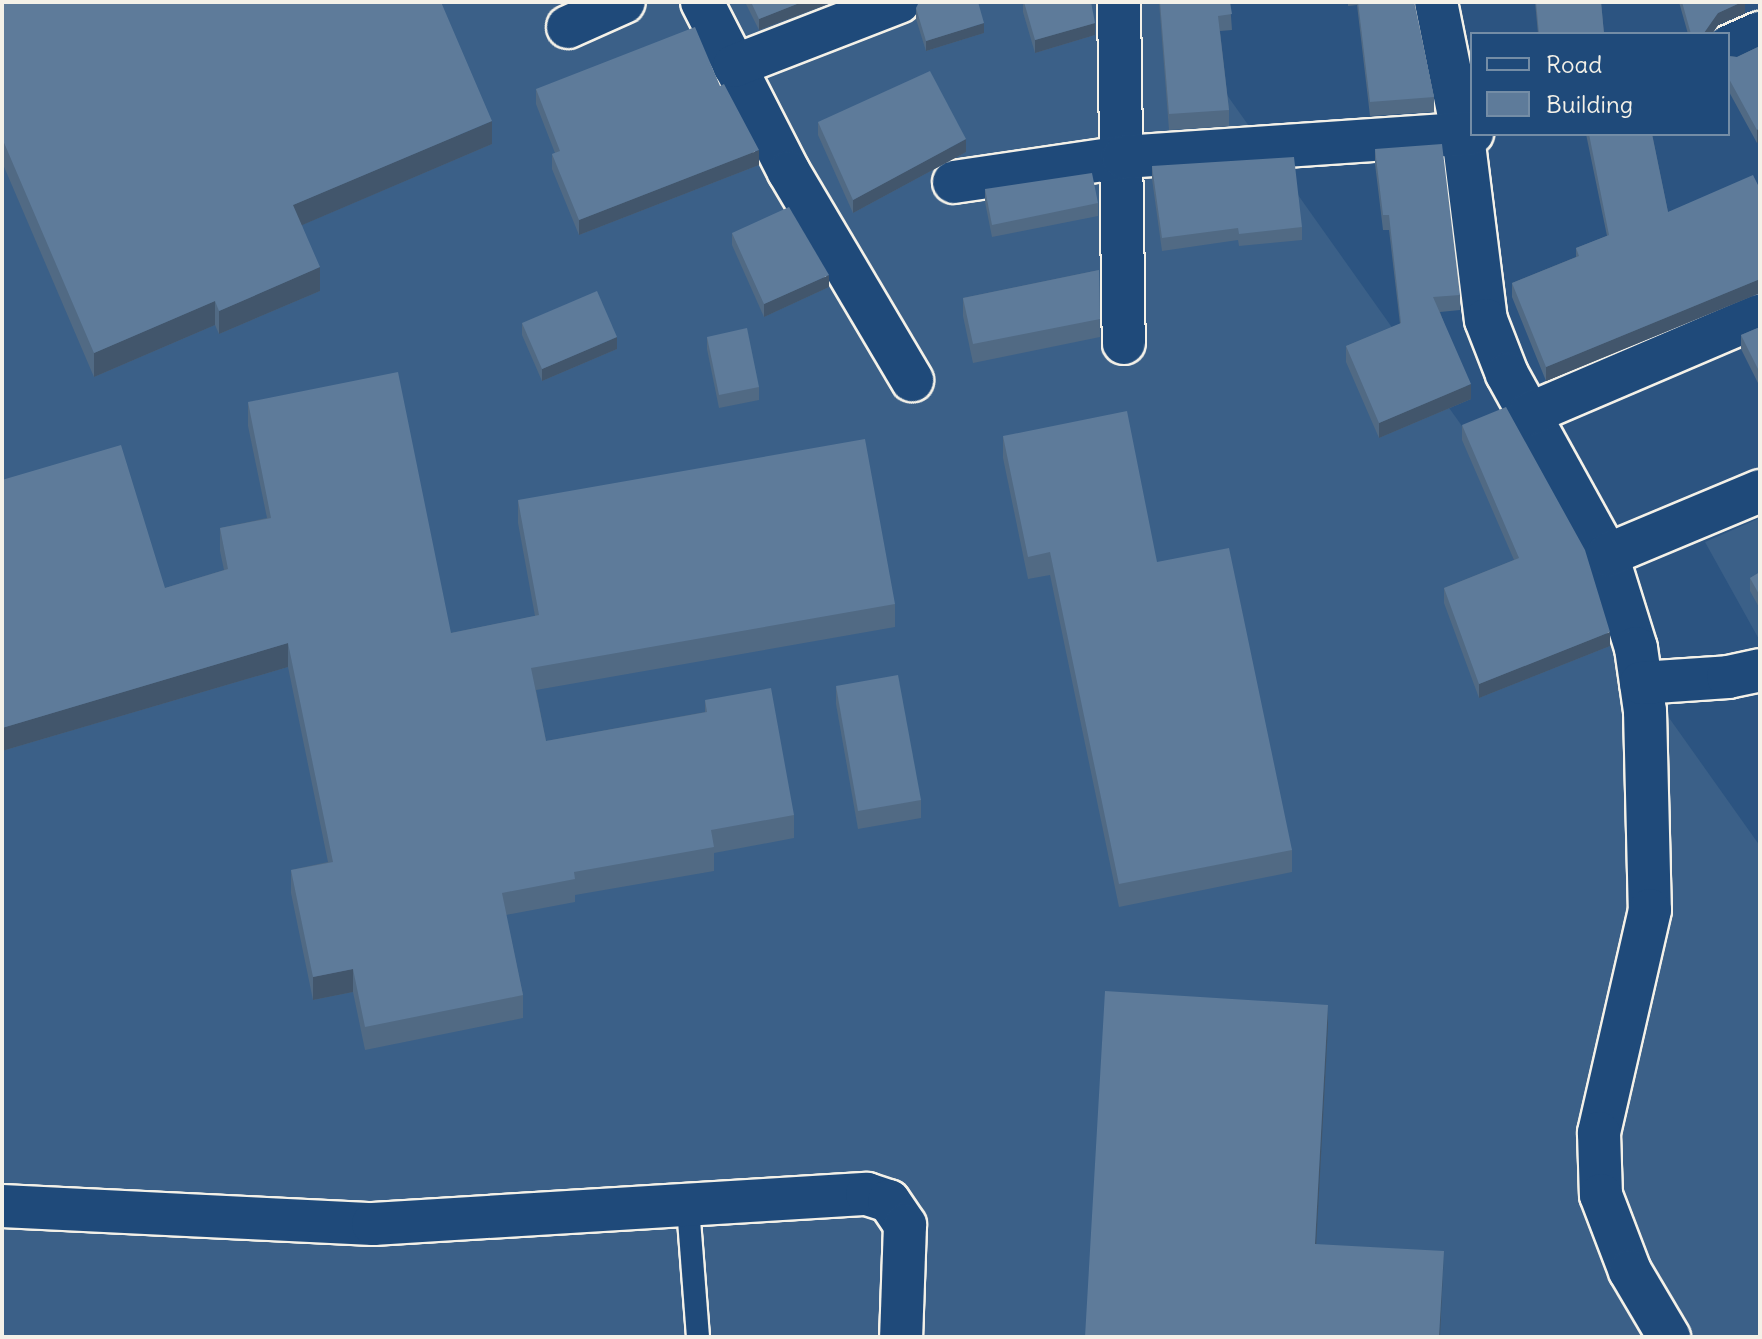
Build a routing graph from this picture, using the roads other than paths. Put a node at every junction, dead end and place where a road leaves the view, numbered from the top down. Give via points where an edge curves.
1 (624, 2) edge
2 (702, 2) edge
3 (899, 2) edge
4 (1119, 2) edge
5 (1436, 2) edge
6 (568, 27) dead end
7 (1760, 33) edge
8 (1730, 46) edge
9 (734, 66) junction
10 (1467, 135) edge
11 (1123, 157) junction
12 (954, 182) dead end
13 (1760, 315) edge
14 (1124, 343) dead end
15 (912, 380) dead end
16 (1529, 414) junction
17 (1760, 491) edge
18 (1607, 555) junction
19 (1760, 670) edge
20 (1641, 683) junction
21 (2, 1206) edge
22 (688, 1207) junction
23 (698, 1337) edge
24 (901, 1337) edge
25 (1669, 1337) edge

1 - 6 street
2 - 9 street
3 - 9 street
4 - 11 street
5 - 10 street
7 - 8 street
9 - 15 street via 789,172
10 - 11 street
10 - 16 street via 1486,320
11 - 12 street
11 - 14 street
13 - 16 street
16 - 18 street
17 - 18 street
18 - 20 street via 1636,648
19 - 20 street
20 - 25 street via 1650,910 1599,1133 1601,1195 1630,1271
21 - 22 street via 373,1224
22 - 23 lane
22 - 24 street via 867,1194 889,1201 905,1225

